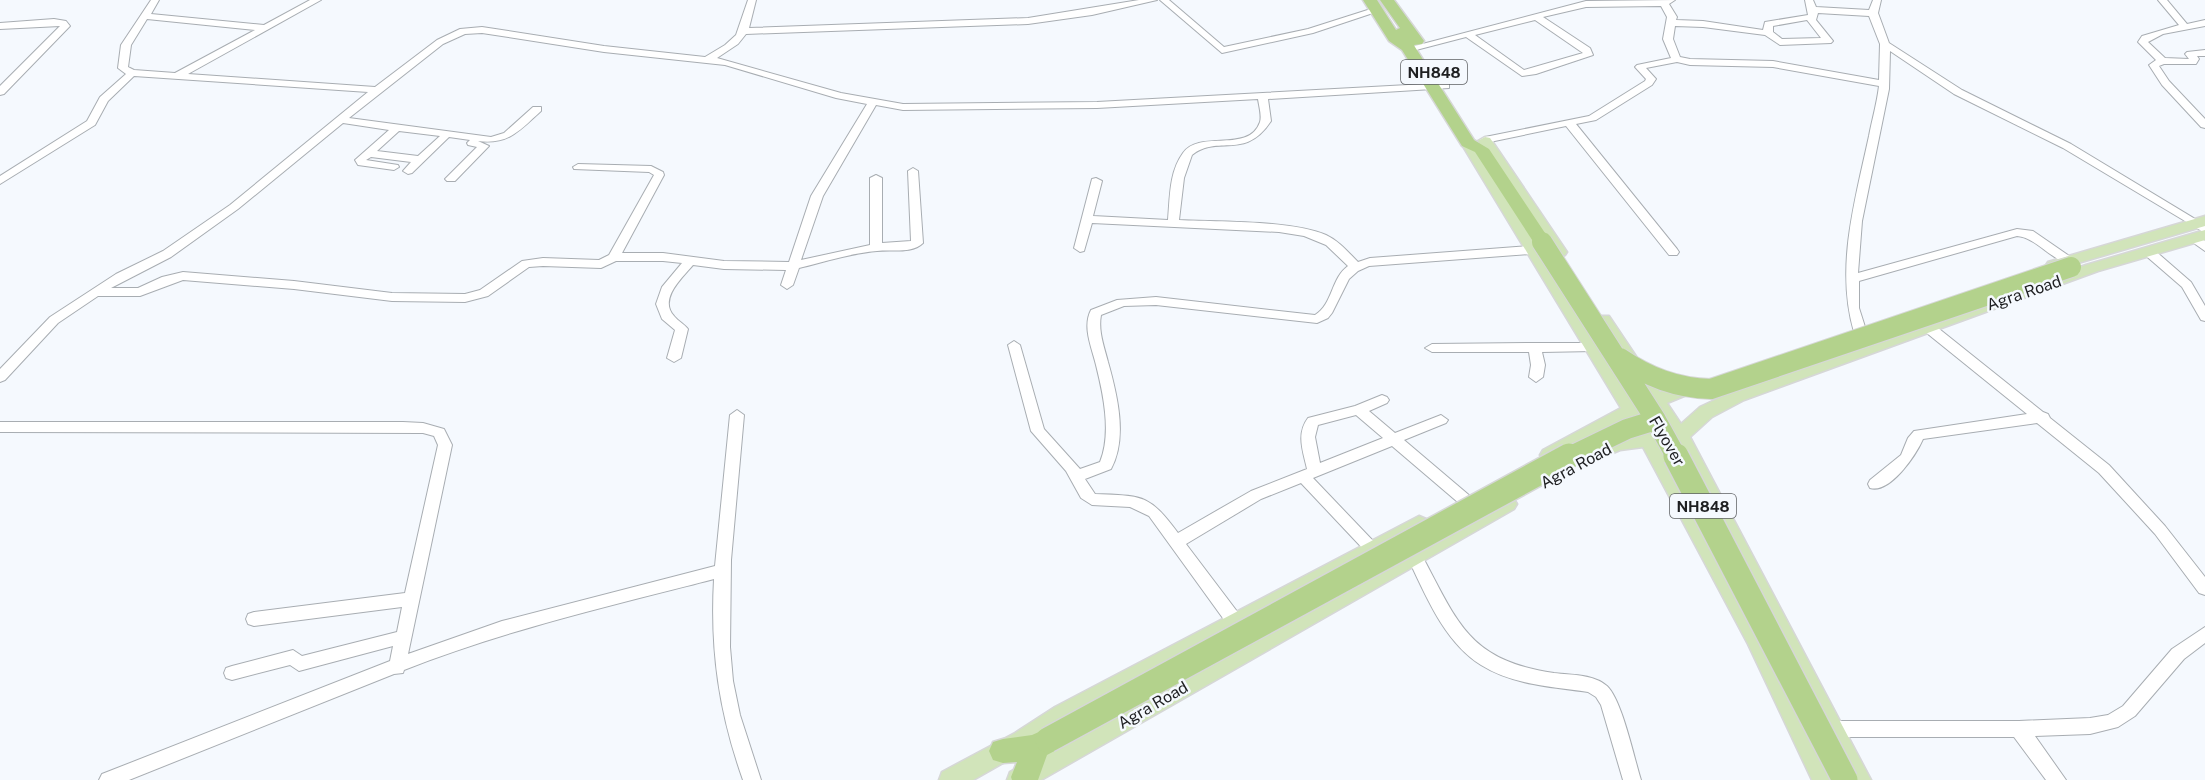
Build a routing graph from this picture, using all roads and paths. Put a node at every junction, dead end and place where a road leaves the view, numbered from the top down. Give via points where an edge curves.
1 (155, 0) edge
2 (317, 0) edge
3 (752, 0) edge
4 (1153, 0) edge
5 (1164, 0) edge
6 (1833, 0) edge
7 (1877, 0) edge
8 (2162, 0) edge
9 (1667, 1) edge
10 (1378, 2) edge
11 (1811, 9) edge
12 (1842, 10) junction
13 (1873, 13) junction
14 (146, 16) junction
15 (1535, 16) junction
16 (1672, 22) junction
17 (2205, 23) edge
18 (0, 26) edge
19 (2184, 26) junction
20 (266, 28) junction
21 (745, 31) junction
22 (1768, 33) junction
23 (1468, 34) junction
24 (1408, 42) junction
25 (1885, 44) junction
26 (2205, 53) edge
27 (708, 59) junction
28 (1677, 59) junction
29 (2162, 61) junction
30 (132, 73) junction
31 (175, 77) junction
32 (1884, 84) junction
33 (1438, 86) junction
34 (377, 90) junction
35 (0, 92) edge
36 (1263, 95) junction
37 (873, 102) junction
38 (537, 110) dead end
39 (338, 122) junction
40 (1569, 123) junction
41 (2205, 125) edge
42 (394, 131) junction
43 (444, 138) junction
44 (1480, 144) junction
45 (368, 153) junction
46 (420, 160) junction
47 (394, 167) dead end
48 (578, 167) dead end
49 (408, 171) dead end
50 (913, 171) dead end
51 (876, 178) dead end
52 (451, 179) dead end
53 (0, 181) edge
54 (1096, 181) dead end
55 (1088, 219) junction
56 (1173, 222) junction
57 (2201, 233) edge
58 (876, 247) junction
59 (1080, 248) dead end
60 (1555, 248) junction
61 (1535, 250) junction
62 (1673, 252) dead end
63 (2150, 252) junction
64 (614, 257) junction
65 (690, 261) junction
66 (2072, 262) junction
67 (792, 266) junction
68 (1356, 267) junction
69 (1851, 279) junction
70 (787, 285) dead end
71 (95, 292) junction
72 (2205, 317) edge
73 (1928, 327) junction
74 (1860, 332) junction
75 (1880, 343) junction
76 (1014, 345) dead end
77 (1534, 347) junction
78 (1432, 348) dead end
79 (1604, 351) junction
80 (674, 358) dead end
81 (0, 377) edge
82 (1536, 378) dead end
83 (1382, 400) dead end
84 (1359, 410) junction
85 (1632, 410) junction
86 (737, 415) dead end
87 (2043, 417) junction
88 (1441, 420) dead end
89 (1653, 420) junction
90 (0, 427) edge
91 (1680, 436) junction
92 (1392, 438) junction
93 (1309, 473) junction
94 (1077, 476) junction
95 (1875, 484) dead end
96 (1465, 500) junction
97 (1178, 541) junction
98 (1372, 549) junction
99 (1415, 556) junction
100 (724, 570) junction
101 (2205, 589) edge
102 (412, 599) junction
103 (254, 619) dead end
104 (1236, 623) junction
105 (2205, 634) edge
106 (403, 637) junction
107 (397, 668) junction
108 (232, 673) dead end
109 (1833, 729) junction
110 (2019, 729) junction
111 (1003, 751) junction
112 (1037, 765) edge
113 (108, 780) edge
114 (752, 780) edge
115 (951, 780) edge
116 (1632, 780) edge
117 (1824, 780) edge
118 (1845, 780) edge
119 (1859, 780) edge
120 (2056, 780) edge

1 - 14 street
2 - 20 street
3 - 21 street
4 - 21 street via 1083,14 1004,23
5 - 10 street via 1222,50 1310,31
6 - 12 street
7 - 13 street
8 - 19 street
9 - 15 street via 1591,3
9 - 16 street
10 - 24 highway, NH848 via 1394,38
11 - 12 street
11 - 22 street via 1767,24
11 - 22 street via 1828,41 1780,42
12 - 13 street
13 - 25 street
14 - 20 street
14 - 30 street via 126,45 123,57 123,68
15 - 23 street
15 - 23 street via 1587,50 1588,55 1522,73
16 - 22 street
16 - 28 street via 1668,39
17 - 19 street
18 - 35 street via 54,22 65,26
19 - 29 street via 2145,38 2147,49
20 - 31 street
21 - 27 street
23 - 24 street
24 - 33 highway, NH848
25 - 32 street
25 - 57 street via 1958,92 2057,140
26 - 29 street via 2190,54 2193,62
27 - 34 street via 474,30 440,42
27 - 37 street
28 - 32 street via 1773,64
28 - 40 street via 1643,64 1640,67 1651,79 1649,83 1603,112
29 - 41 street via 2154,65 2164,82
30 - 31 street
30 - 53 street via 104,99 91,123
31 - 34 street
32 - 69 street via 1856,221
33 - 36 street
33 - 44 highway, NH848
34 - 39 street
36 - 37 street via 1096,105 935,107
36 - 56 street via 1266,121 1250,138 1197,147 1188,153 1179,178
37 - 67 street via 817,196
38 - 39 street via 508,135 492,140
39 - 42 street
39 - 71 street via 234,207 167,254
40 - 44 street
40 - 62 street
42 - 43 street
42 - 45 street
43 - 46 street
43 - 52 street via 484,146
44 - 60 main road
44 - 61 main road
44 - 79 highway, Flyover / NH848, bridge
45 - 46 street
45 - 47 street via 360,162
46 - 49 street
48 - 64 street via 658,171
50 - 58 street via 917,243
51 - 58 street
54 - 55 street
55 - 56 street
55 - 59 street
56 - 68 street via 1308,232 1330,240
57 - 63 main road, Agra Road
57 - 66 main road, Agra Road
58 - 67 street
60 - 61 street
60 - 89 main road
61 - 68 street via 1385,260
61 - 79 main road
63 - 72 street via 2187,285
63 - 73 main road, Agra Road via 2092,268
64 - 65 street
64 - 71 street via 601,264 526,264 484,293 465,298 392,297 183,276 140,292
65 - 67 street
65 - 80 street via 668,287 662,304 666,316 682,329
66 - 69 street via 2029,234 2018,232
66 - 74 main road, Agra Road via 2025,273
66 - 79 highway, bridge via 1711,389 1665,383
67 - 70 street
68 - 94 street via 1341,282 1327,312 1317,319 1156,301 1114,304 1095,313 1092,327 1108,390 1112,451 1106,465
69 - 74 street via 1852,308
71 - 81 street via 54,320
73 - 75 main road, Agra Road
73 - 87 street
74 - 75 street
74 - 89 main road, Agra Road
75 - 91 main road, Agra Road via 1738,396 1706,412
76 - 94 street via 1038,431
77 - 78 street
77 - 79 street
77 - 82 street
79 - 85 main road
79 - 89 highway, Flyover / NH848, bridge
83 - 84 street
84 - 92 street
84 - 93 street via 1309,425
85 - 89 main road
85 - 89 main road, Agra Road
85 - 96 main road, Agra Road
86 - 100 street
87 - 95 street via 1919,435 1909,456
87 - 101 street via 2130,494
88 - 92 street
89 - 91 main road, Agra Road
89 - 91 main road
89 - 99 main road, Agra Road
89 - 112 highway, bridge via 1592,444
89 - 117 main road
89 - 118 highway, Flyover / NH848, bridge via 1691,482
90 - 102 street via 403,427 439,433 445,445
91 - 109 main road
92 - 93 street
92 - 96 street
93 - 97 street via 1236,505
93 - 98 street
94 - 97 street via 1092,499 1130,501 1154,512
96 - 98 main road, Agra Road
97 - 104 street
98 - 104 main road, Agra Road
99 - 112 main road, Agra Road
99 - 116 street via 1448,619 1486,660 1507,669 1592,685 1602,692 1609,703
100 - 107 street via 502,628
100 - 114 street via 722,649 735,734
102 - 103 street
102 - 106 street
104 - 111 main road, Agra Road via 1064,714
105 - 110 street via 2178,654 2129,711 2112,722
106 - 107 street
106 - 108 street via 299,664 293,657
107 - 113 street
109 - 110 street
109 - 119 main road
110 - 120 street
111 - 112 highway
111 - 115 main road, Agra Road

